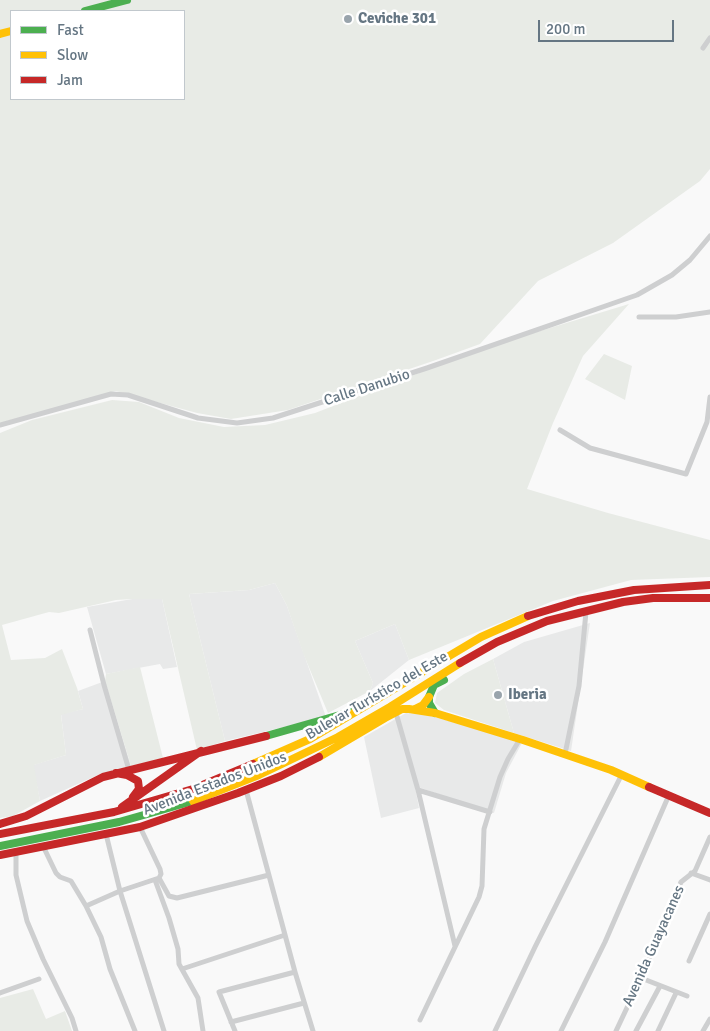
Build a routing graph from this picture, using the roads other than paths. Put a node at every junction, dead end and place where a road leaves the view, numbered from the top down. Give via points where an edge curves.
1 (128, 0) edge
2 (89, 10) edge
3 (710, 38) edge
4 (703, 48) dead end
5 (710, 236) edge
6 (710, 312) edge
7 (639, 317) dead end
8 (710, 397) edge
9 (0, 425) edge
10 (560, 430) dead end
11 (710, 585) edge
12 (710, 598) edge
13 (586, 612) junction
14 (558, 618) junction
15 (90, 630) dead end
16 (429, 697) junction
17 (366, 708) junction
18 (416, 709) junction
19 (396, 713) junction
20 (435, 713) junction
21 (520, 739) junction
22 (201, 752) junction
23 (565, 754) junction
24 (129, 770) junction
25 (116, 774) junction
26 (622, 774) junction
27 (246, 790) junction
28 (418, 790) junction
29 (670, 795) junction
30 (129, 802) junction
31 (114, 812) junction
32 (490, 812) junction
33 (710, 812) edge
34 (0, 824) edge
35 (140, 827) junction
36 (0, 834) edge
37 (106, 834) junction
38 (710, 837) edge
39 (0, 846) edge
40 (43, 846) junction
41 (16, 852) junction
42 (0, 855) edge
43 (690, 873) junction
44 (269, 875) junction
45 (157, 879) junction
46 (710, 880) edge
47 (120, 891) junction
48 (86, 906) junction
49 (710, 914) edge
50 (285, 935) junction
51 (455, 947) junction
52 (689, 962) dead end
53 (182, 970) junction
54 (295, 972) junction
55 (39, 978) dead end
56 (641, 978) junction
57 (660, 986) junction
58 (0, 993) edge
59 (676, 993) junction
60 (687, 996) dead end
61 (304, 1003) junction
62 (710, 1019) edge
63 (420, 1020) dead end
64 (231, 1022) junction
65 (76, 1031) edge
66 (135, 1031) edge
67 (164, 1031) edge
68 (203, 1031) edge
69 (235, 1031) edge
70 (313, 1031) edge
71 (495, 1031) edge
72 (561, 1031) edge
73 (616, 1031) edge
74 (636, 1031) edge
75 (658, 1031) edge
76 (703, 1031) edge

1 - 2 main road
3 - 4 street
5 - 9 street, Calle Danubio via 672,275 637,295 273,418 237,423 198,418 128,395 111,394
6 - 7 street via 676,317
8 - 10 street via 707,422 686,474 590,448
11 - 17 main road, Bulevar Turístico del Este via 608,594 528,616 482,637
12 - 13 main road, Bulevar Turístico del Este via 653,598
13 - 14 main road, Bulevar Turístico del Este
13 - 23 street via 579,686
14 - 16 main road via 541,629 500,646 442,680 434,685
14 - 39 main road, Bulevar Turístico del Este via 497,642 440,674 390,708 259,775 152,813
15 - 24 street
16 - 18 main road
16 - 20 main road
17 - 22 main road, Avenida Estados Unidos
17 - 31 main road, Bulevar Turístico del Este via 266,759 192,789
18 - 19 main road, Avenida Estados Unidos
18 - 20 main road, Avenida Estados Unidos
19 - 27 main road, Avenida Estados Unidos via 320,757
19 - 28 street
20 - 21 main road, Avenida Estados Unidos
21 - 23 main road, Avenida Estados Unidos
21 - 32 street via 504,768
22 - 24 main road, Avenida Estados Unidos
22 - 30 main road
23 - 26 main road, Avenida Estados Unidos
24 - 25 main road, Avenida Estados Unidos
25 - 30 main road via 138,781 139,790
25 - 34 main road, Avenida Estados Unidos via 91,782 26,816
26 - 29 main road, Avenida Estados Unidos
26 - 71 street
27 - 35 main road, Avenida Estados Unidos
27 - 44 street
28 - 32 street
28 - 51 street
29 - 33 main road, Avenida Estados Unidos
29 - 72 street via 605,942
30 - 31 main road
31 - 36 main road, Bulevar Turístico del Este
32 - 51 street via 484,829 482,886
35 - 37 main road, Avenida Estados Unidos
35 - 45 street via 162,874
37 - 40 main road, Avenida Estados Unidos
37 - 47 street
38 - 43 street, Avenida Guayacanes via 695,871
40 - 41 main road, Avenida Estados Unidos
40 - 48 street via 56,873 71,881
41 - 42 main road, Avenida Estados Unidos
41 - 65 street via 16,875 27,921
43 - 46 street
43 - 56 street, Avenida Guayacanes via 681,882
44 - 45 street via 177,898 169,896
44 - 50 street
45 - 47 street
45 - 53 street
47 - 48 street
47 - 67 street
48 - 66 street via 101,937
49 - 52 street
50 - 53 street
50 - 54 street
51 - 63 street
53 - 68 street via 198,998
54 - 61 street
54 - 64 street via 219,992
55 - 58 street
56 - 57 street
56 - 73 street, Avenida Guayacanes
57 - 59 street
57 - 74 street
59 - 60 street
59 - 75 street
61 - 64 street
61 - 70 street
62 - 76 street
64 - 69 street

